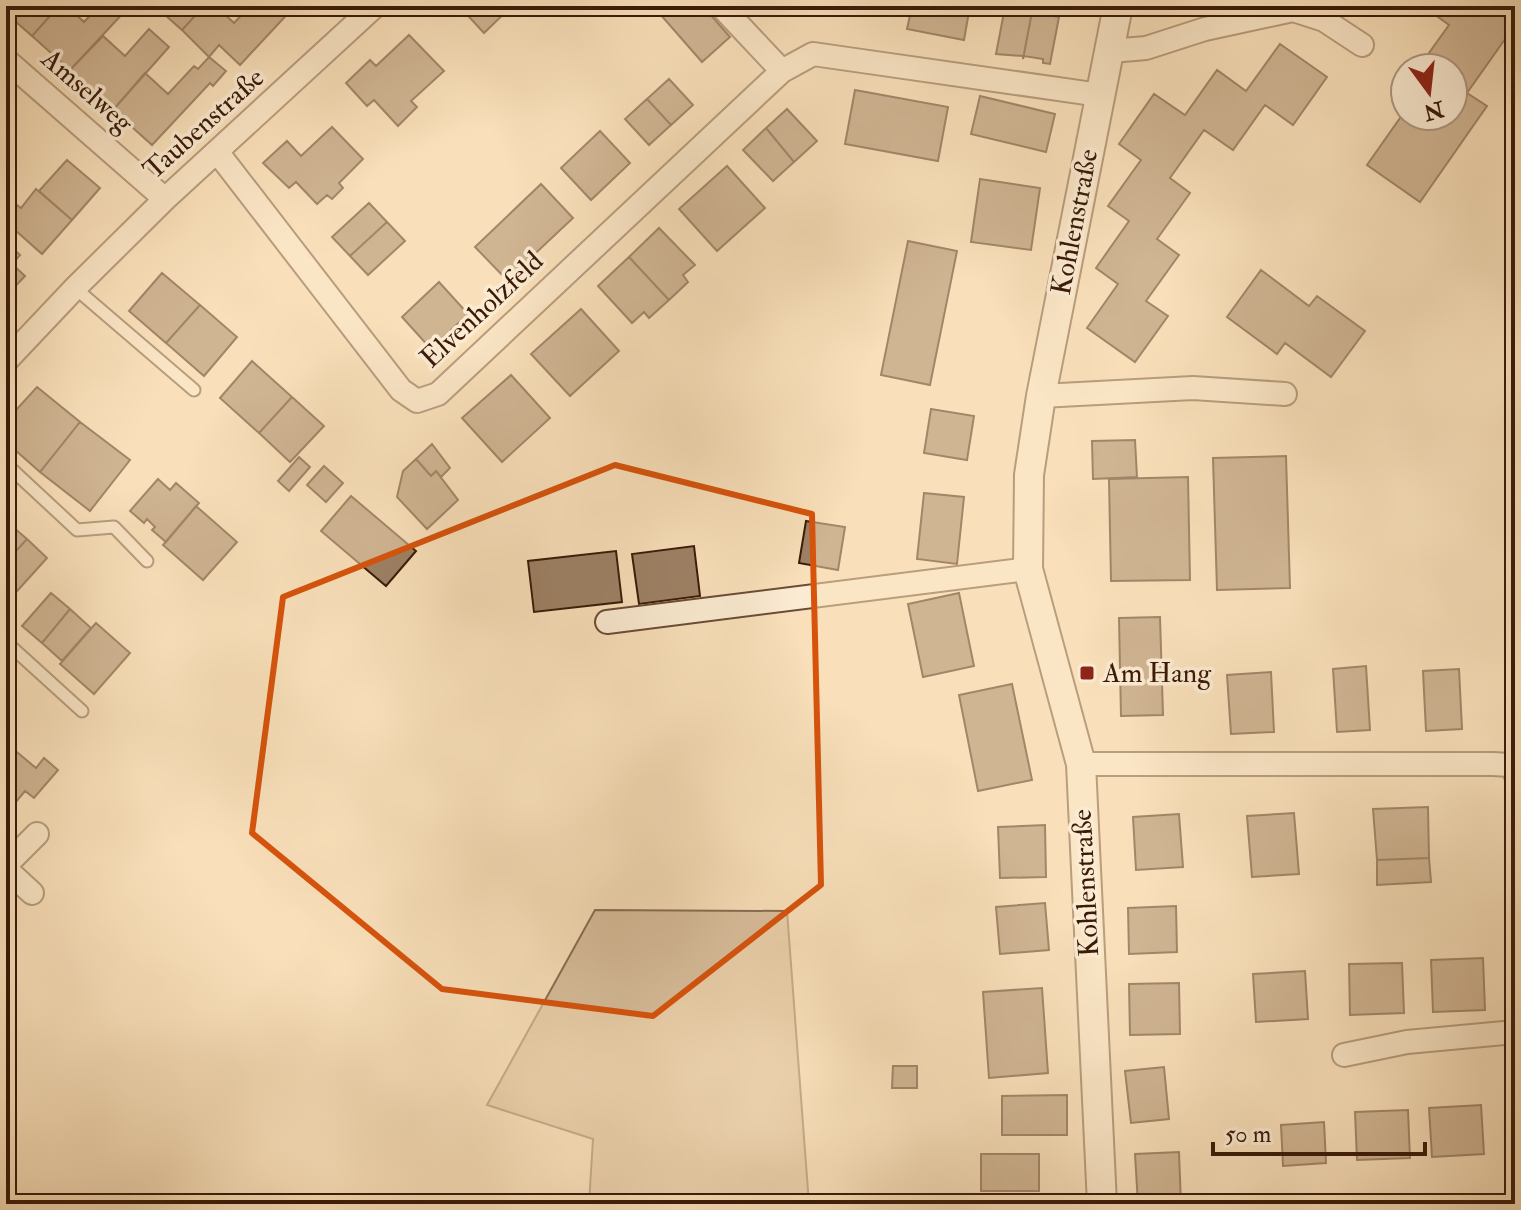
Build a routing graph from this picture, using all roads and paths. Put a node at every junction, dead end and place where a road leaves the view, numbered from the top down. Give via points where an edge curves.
1 (375, 6) edge
2 (721, 6) edge
3 (1118, 6) edge
4 (1362, 45) dead end
5 (1111, 51) junction
6 (6, 60) edge
7 (782, 71) junction
8 (1100, 95) junction
9 (218, 153) junction
10 (165, 199) junction
11 (75, 288) junction
12 (6, 361) edge
13 (194, 390) dead end
14 (1285, 394) dead end
15 (1041, 396) junction
16 (6, 464) edge
17 (147, 561) dead end
18 (1028, 569) junction
19 (607, 622) dead end
20 (6, 642) edge
21 (82, 711) dead end
22 (1081, 764) junction
23 (1515, 773) edge
24 (37, 834) dead end
25 (6, 867) edge
26 (32, 893) dead end
27 (1515, 1032) edge
28 (1344, 1055) dead end
29 (1102, 1204) edge

1 - 9 street, Taubenstraße
2 - 7 street
3 - 5 street, Kohlenstraße
4 - 5 street via 1324,20 1293,10 1230,22 1146,48
5 - 8 street, Kohlenstraße
6 - 10 street, Amselweg
7 - 8 street, Elvenholzfeld via 813,54
7 - 9 street, Elvenholzfeld via 438,394 417,401 401,390
8 - 15 street, Kohlenstraße
9 - 10 street, Taubenstraße
10 - 11 street, Taubenstraße
11 - 12 street, Taubenstraße
11 - 13 lane
14 - 15 street via 1193,388
15 - 18 street, Kohlenstraße via 1029,475
16 - 17 lane via 77,530 114,527
18 - 19 street
18 - 22 street, Kohlenstraße
20 - 21 lane
22 - 23 street via 1493,764 1510,765
22 - 29 street, Kohlenstraße
24 - 25 street
25 - 26 street
27 - 28 street via 1407,1042

